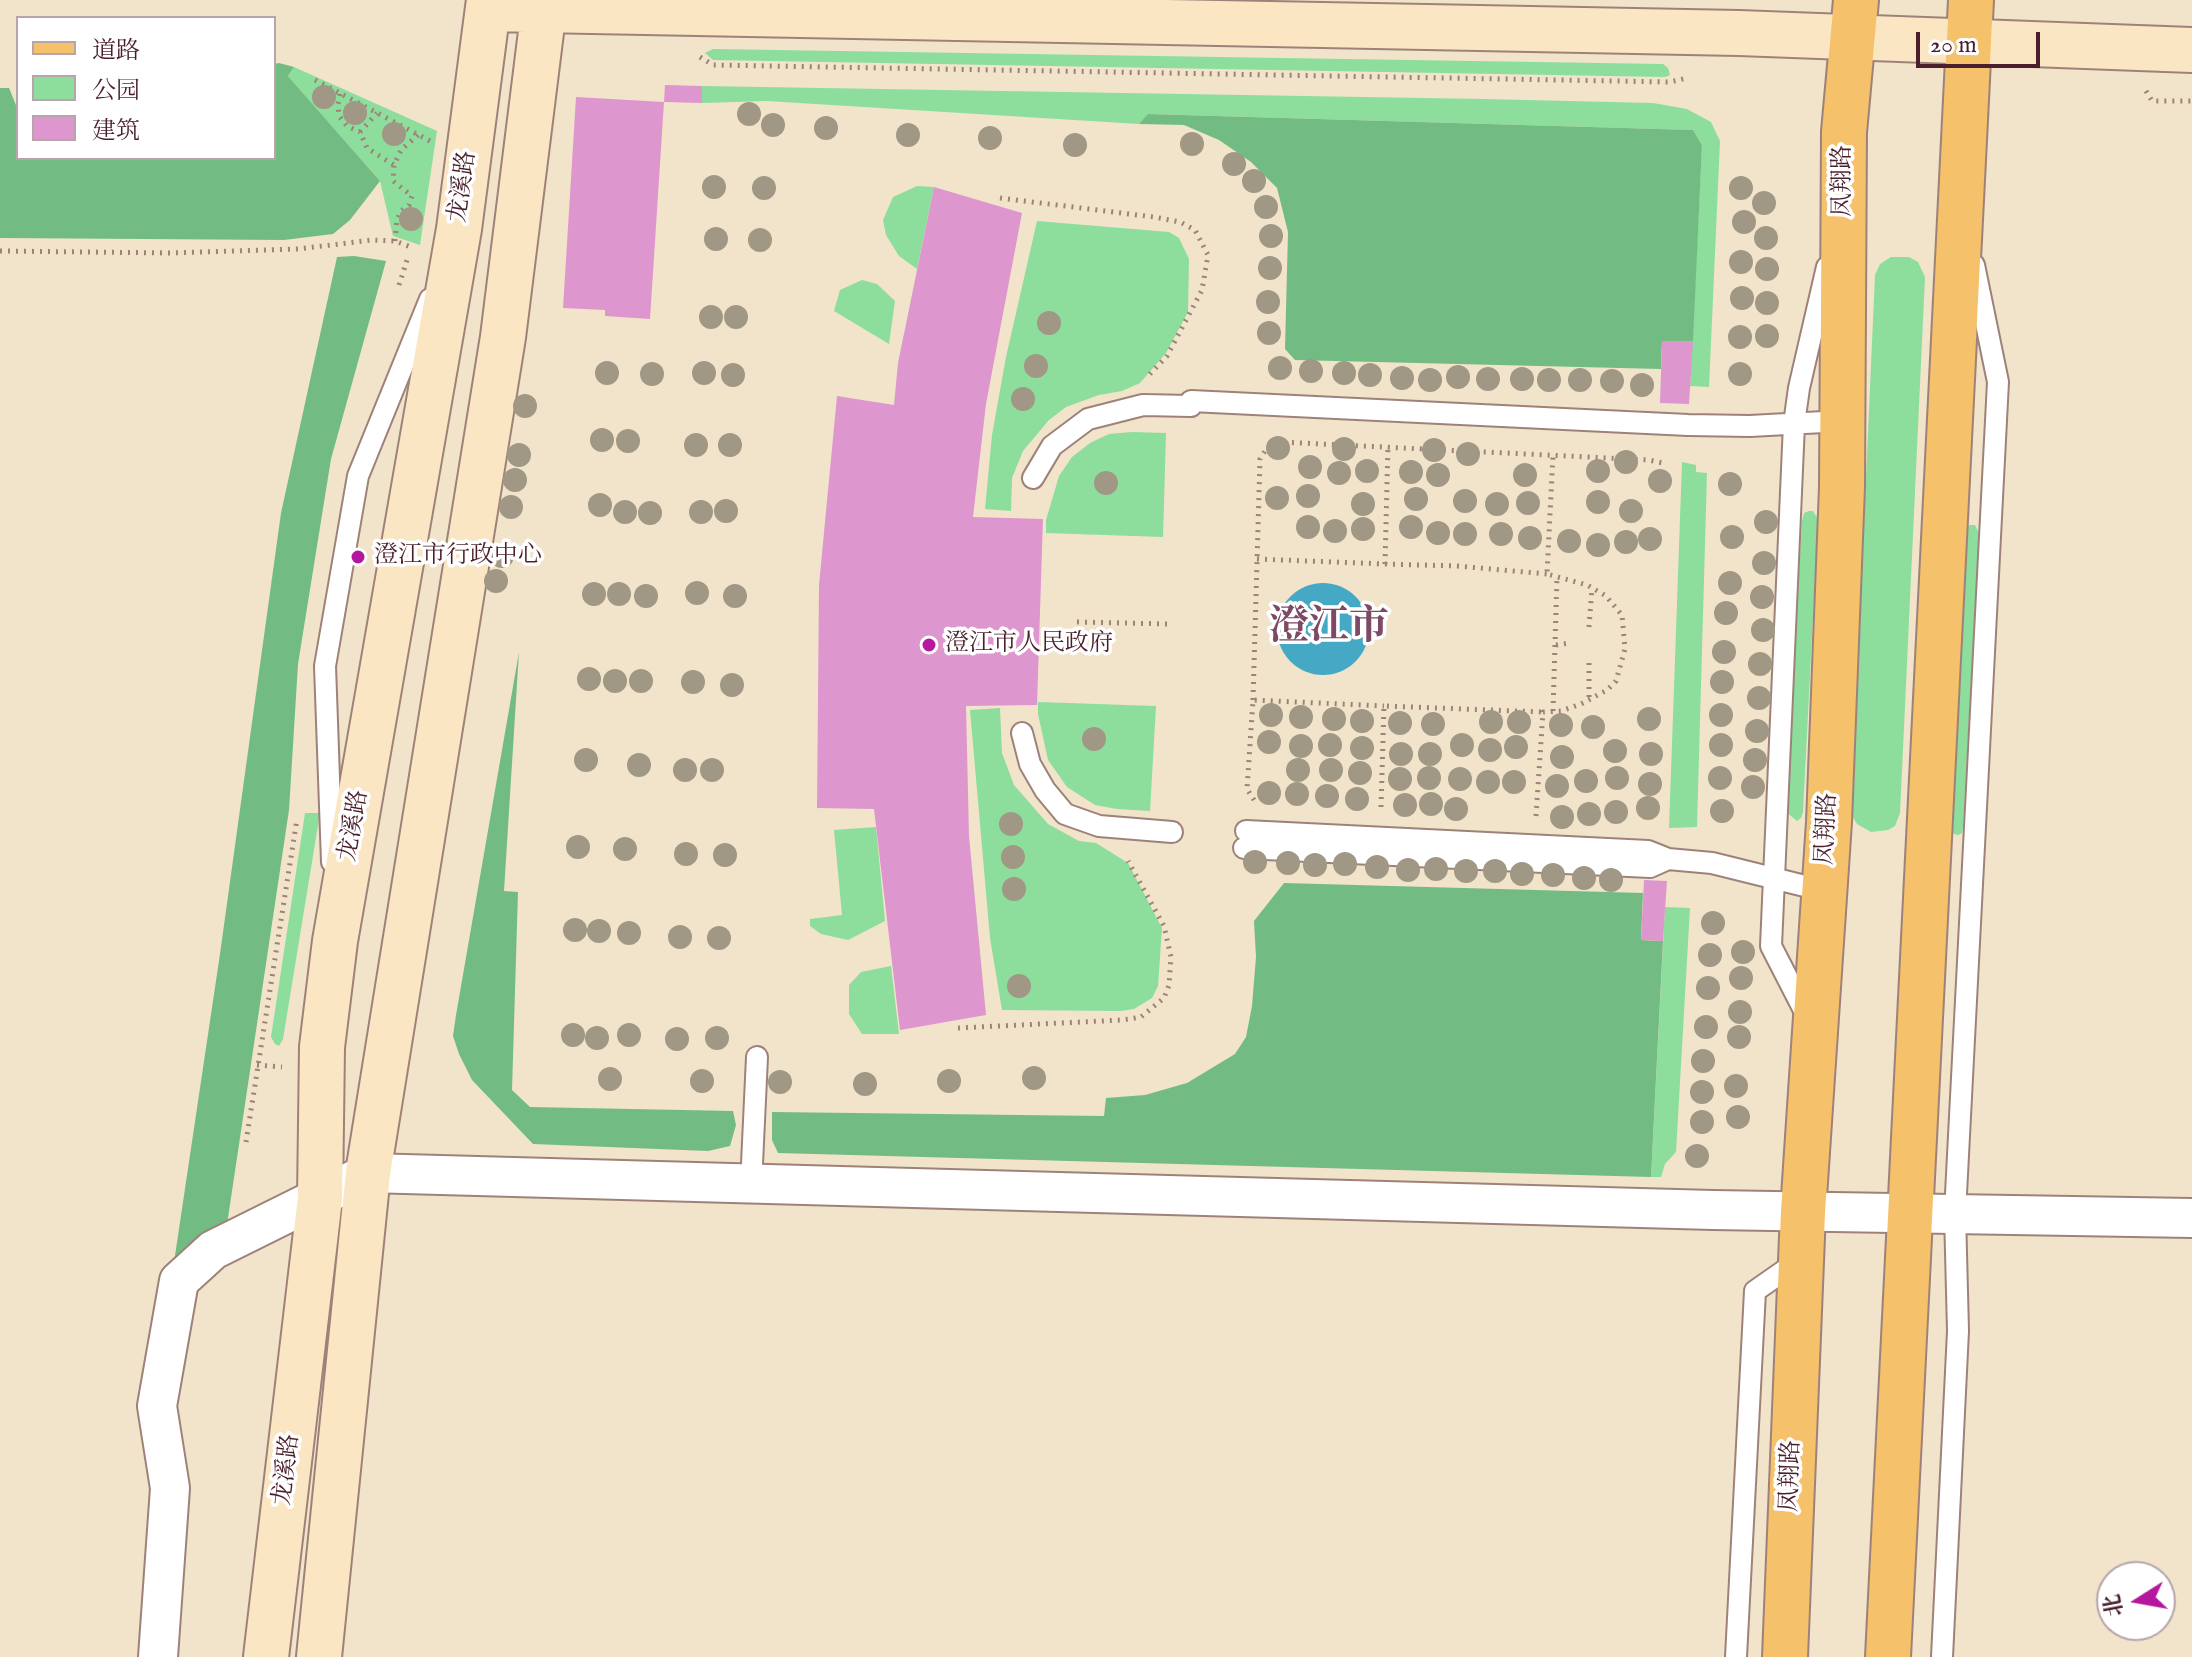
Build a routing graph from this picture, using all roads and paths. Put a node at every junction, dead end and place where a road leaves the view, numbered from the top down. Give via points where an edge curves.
1 (488, 5) edge
2 (544, 5) edge
3 (1855, 19) edge
4 (1970, 21) edge
5 (1720, 33) junction
6 (2192, 50) edge
7 (690, 51) dead end
8 (315, 80) dead end
9 (340, 94) junction
10 (377, 113) junction
11 (435, 130) dead end
12 (360, 132) junction
13 (419, 134) junction
14 (394, 165) junction
15 (1844, 193) junction
16 (1000, 198) dead end
17 (1960, 200) junction
18 (459, 229) junction
19 (395, 241) junction
20 (0, 251) edge
21 (397, 291) dead end
22 (1191, 407) junction
23 (1116, 411) junction
24 (1842, 421) junction
25 (1389, 424) junction
26 (1794, 424) junction
27 (1688, 425) junction
28 (1554, 432) junction
29 (1388, 448) junction
30 (1553, 455) junction
31 (1667, 464) dead end
32 (1033, 478) dead end
33 (1257, 559) junction
34 (1385, 564) junction
35 (1547, 574) junction
36 (1557, 577) junction
37 (1592, 587) junction
38 (1077, 622) dead end
39 (1170, 624) dead end
40 (1589, 627) dead end
41 (1570, 643) dead end
42 (1556, 645) junction
43 (1589, 663) dead end
44 (1253, 700) junction
45 (1589, 702) junction
46 (1384, 706) junction
47 (1553, 711) junction
48 (1543, 712) junction
49 (1022, 733) dead end
50 (1260, 807) dead end
51 (298, 813) dead end
52 (1099, 826) junction
53 (1172, 832) dead end
54 (1380, 837) junction
55 (1536, 845) junction
56 (1668, 859) junction
57 (1775, 878) junction
58 (1825, 891) junction
59 (335, 941) junction
60 (958, 1028) dead end
61 (1815, 1033) junction
62 (757, 1057) dead end
63 (257, 1065) junction
64 (282, 1067) dead end
65 (246, 1142) dead end
66 (368, 1173) junction
67 (751, 1185) junction
68 (320, 1198) junction
69 (1803, 1212) junction
70 (1910, 1212) junction
71 (1955, 1213) junction
72 (2192, 1218) edge
73 (1801, 1258) junction
74 (158, 1657) edge
75 (266, 1657) edge
76 (319, 1657) edge
77 (1736, 1657) edge
78 (1785, 1657) edge
79 (1888, 1657) edge
80 (1942, 1657) edge

1 - 2 main road
1 - 18 main road, 龙溪路
2 - 5 main road
2 - 66 main road, 龙溪路 via 503,337
3 - 4 main road
3 - 5 main road
3 - 15 main road, 凤翔路
4 - 6 main road
4 - 17 main road
5 - 7 path via 1692,76 1670,82 713,65
8 - 9 path
9 - 10 path
9 - 12 path via 339,116
10 - 12 path
10 - 13 path
11 - 13 path via 431,142
12 - 14 path via 367,148
13 - 14 path via 408,141
14 - 19 path via 393,181 412,196 397,220
15 - 24 main road, 凤翔路
15 - 26 lane
16 - 23 path via 1154,217 1195,230 1208,255 1202,290 1167,356
17 - 70 main road
17 - 71 lane via 1998,382
18 - 59 main road, 龙溪路
18 - 59 lane via 358,476 327,651
19 - 20 path via 172,253
19 - 21 path via 411,245
22 - 23 lane via 1143,405
22 - 25 lane
22 - 27 lane
23 - 32 lane via 1088,419 1067,433 1052,446
24 - 26 lane
24 - 58 main road, 凤翔路
25 - 28 lane
25 - 29 path
26 - 27 lane
26 - 57 lane
27 - 28 lane via 1644,436
28 - 30 path
29 - 30 path
29 - 33 path via 1280,442 1265,451 1260,459
29 - 34 path
30 - 31 path
30 - 35 path
33 - 34 path
33 - 44 path
34 - 35 path
35 - 36 path
36 - 37 path
36 - 42 path
37 - 40 path
37 - 45 path via 1622,615 1625,649 1616,681
38 - 39 path
41 - 42 path
42 - 47 path
43 - 45 path
44 - 46 path
44 - 50 path via 1247,789
45 - 47 path
46 - 48 path
46 - 54 path
47 - 48 path
48 - 55 path
49 - 52 lane via 1030,764 1045,790 1065,814
51 - 63 path
52 - 53 lane
52 - 60 path via 1129,861 1164,926 1171,957 1164,998 1141,1017 1122,1020
54 - 55 lane
54 - 56 lane via 1245,840 1650,867
55 - 56 lane via 1648,851
56 - 57 lane
57 - 58 lane
57 - 61 lane via 1771,946
58 - 61 main road, 凤翔路
59 - 68 main road, 龙溪路 via 322,1047
61 - 69 main road, 凤翔路
62 - 67 lane
63 - 64 path
63 - 65 path
66 - 67 street
66 - 68 street
66 - 76 main road, 龙溪路
67 - 69 street
68 - 74 street via 213,1250 179,1281 157,1406 170,1488
68 - 75 main road, 龙溪路
69 - 70 street
69 - 73 main road, 凤翔路
70 - 71 street
70 - 79 main road
71 - 72 street
71 - 80 lane via 1958,1331
73 - 77 lane via 1755,1291
73 - 78 main road, 凤翔路

